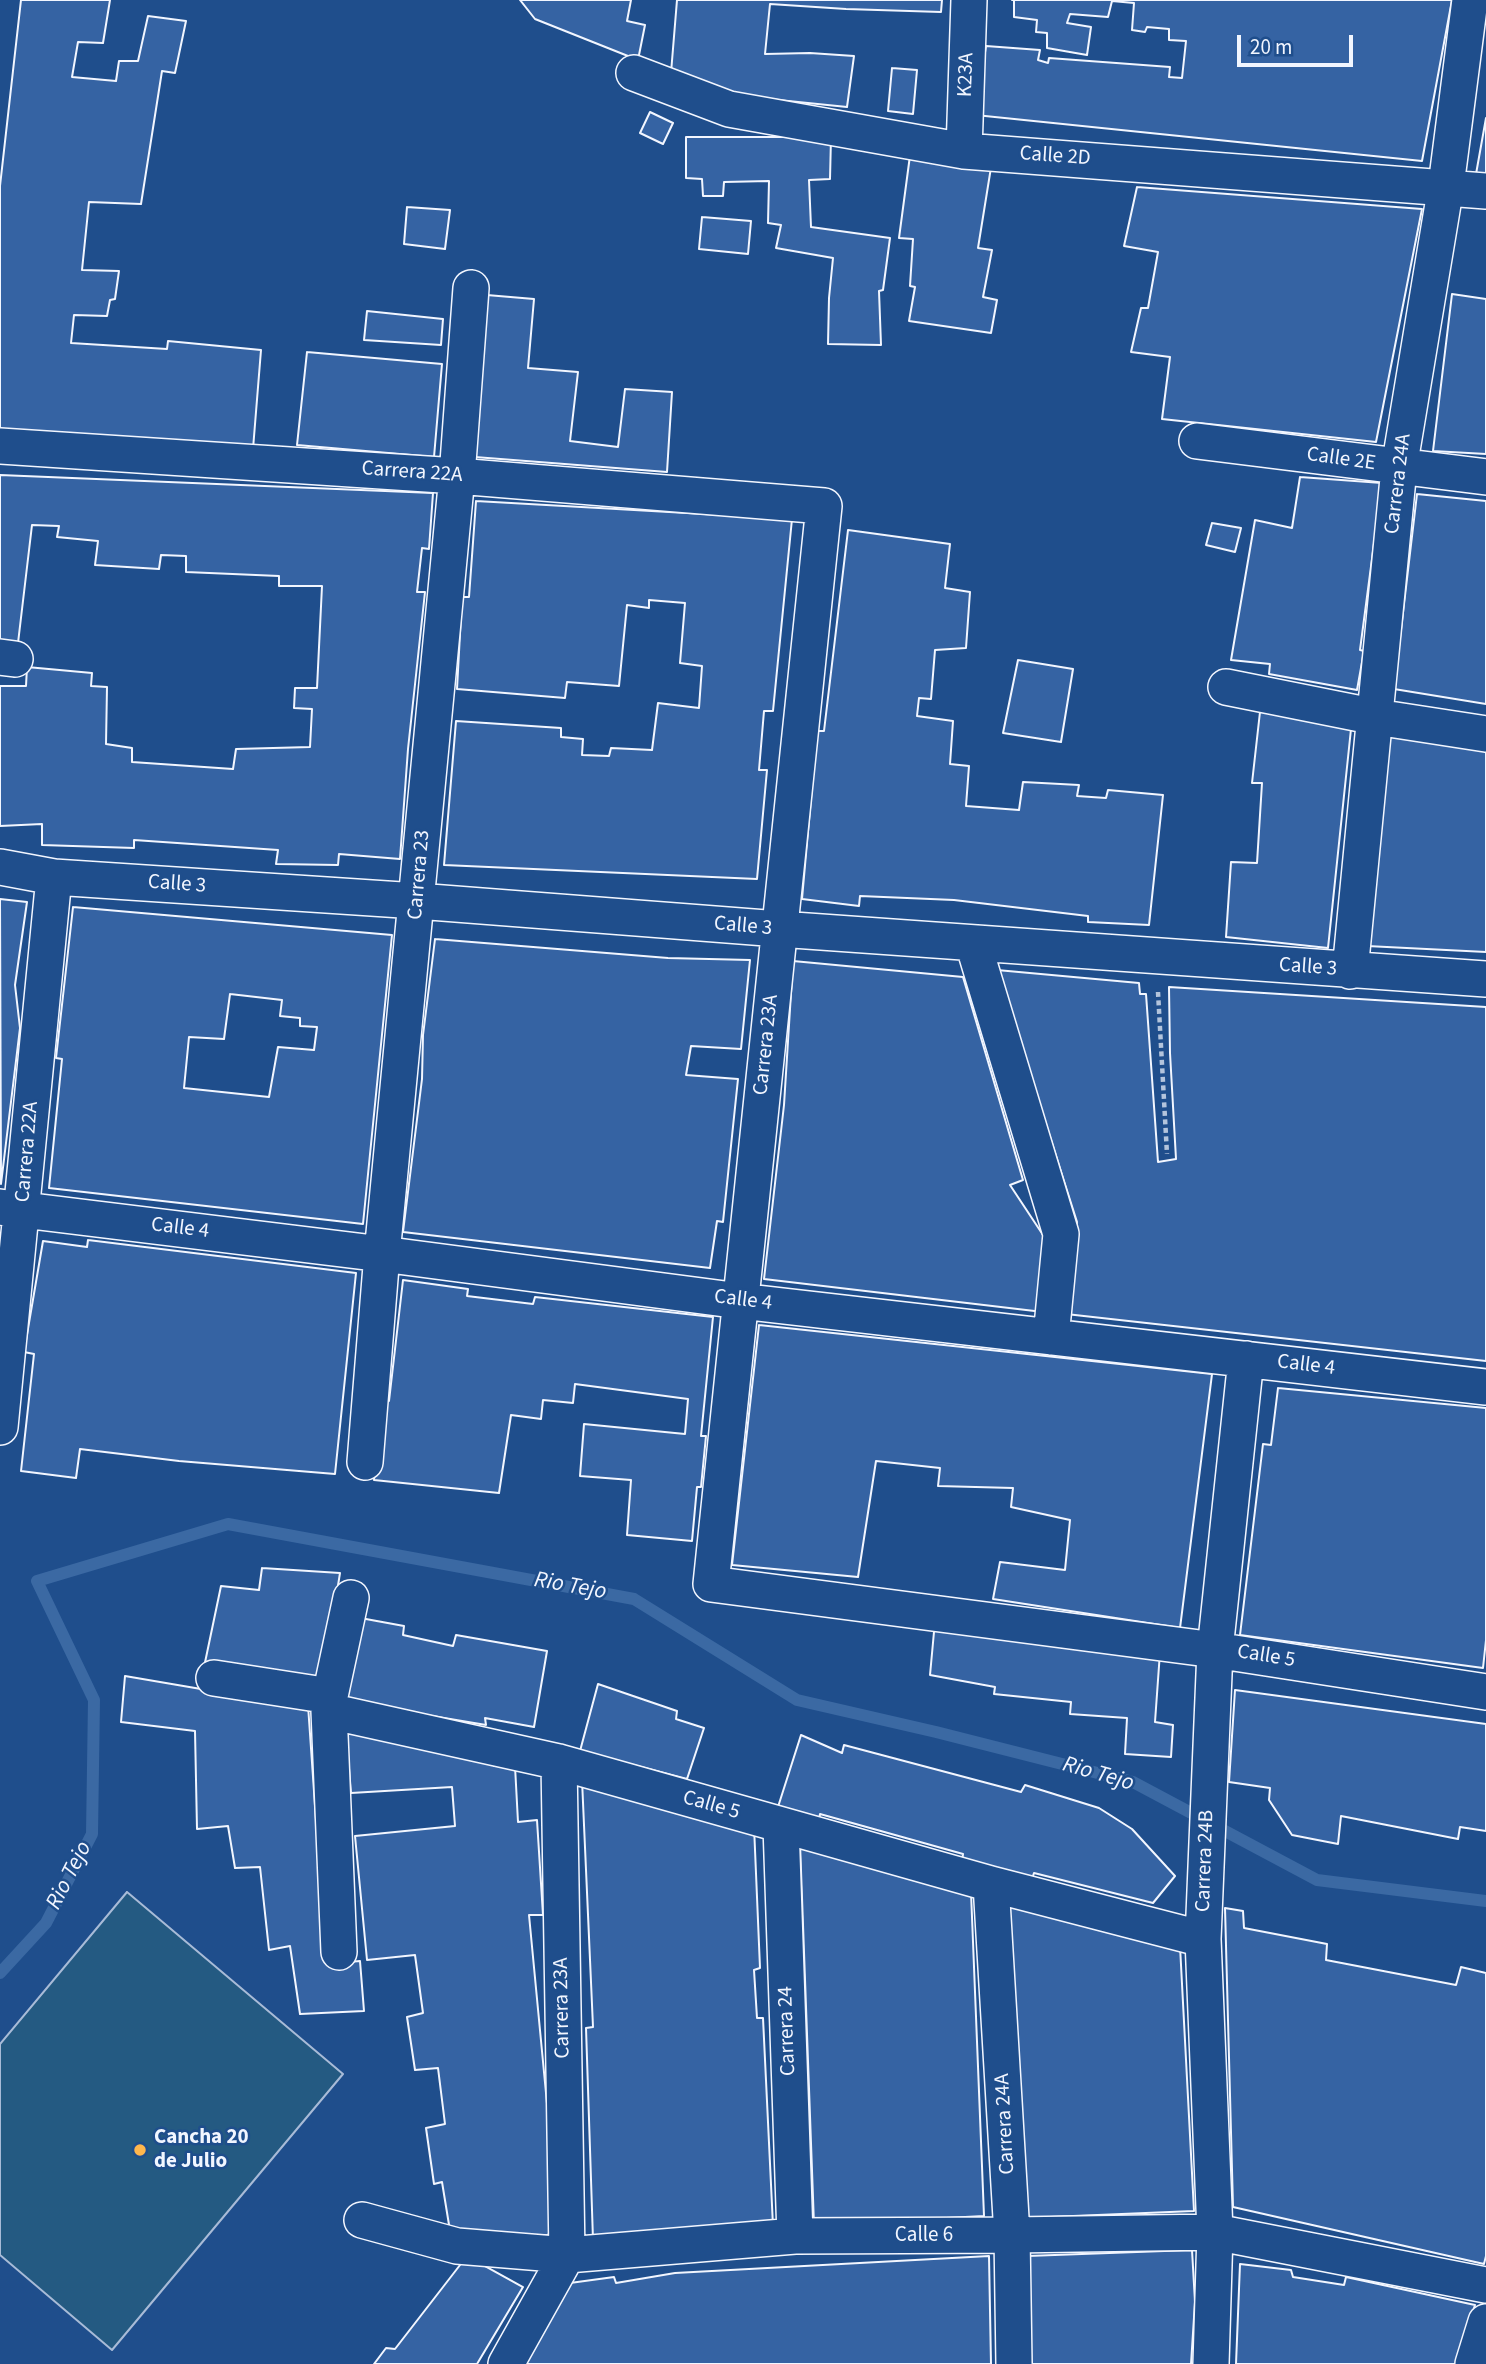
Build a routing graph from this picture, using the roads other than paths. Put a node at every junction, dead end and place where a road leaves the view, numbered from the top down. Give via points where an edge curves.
1 (969, 0) edge
2 (1470, 0) edge
3 (634, 73) dead end
4 (964, 151) junction
5 (1446, 186) junction
6 (1486, 191) edge
7 (471, 288) dead end
8 (1197, 441) dead end
9 (0, 446) edge
10 (1399, 468) junction
11 (457, 476) junction
12 (1486, 477) edge
13 (824, 506) joint
14 (1226, 687) dead end
15 (1376, 717) junction
16 (1486, 734) edge
17 (0, 867) edge
18 (54, 877) junction
19 (417, 901) junction
20 (779, 929) junction
21 (973, 943) junction
22 (1350, 971) junction
23 (1486, 979) edge
24 (11, 1208) edge
25 (382, 1254) junction
26 (740, 1301) junction
27 (1051, 1337) junction
28 (1245, 1359) junction
29 (1486, 1387) edge
30 (0, 1427) edge
31 (365, 1462) dead end
32 (711, 1584) joint
33 (351, 1598) dead end
34 (1215, 1650) junction
35 (214, 1678) dead end
36 (1486, 1692) edge
37 (330, 1703) junction
38 (558, 1762) junction
39 (781, 1826) junction
40 (991, 1884) junction
41 (1203, 1939) junction
42 (338, 1952) dead end
43 (362, 2220) dead end
44 (1215, 2232) junction
45 (1012, 2235) junction
46 (795, 2236) junction
47 (568, 2255) junction
48 (1486, 2285) edge
49 (1486, 2322) edge
50 (506, 2364) edge
51 (1014, 2364) edge
52 (1211, 2364) edge
53 (1473, 2364) edge

1 - 4 street, K23A
2 - 5 street, Carrera 24A
3 - 4 street, Calle 2D via 729,109
4 - 5 street, Calle 2D
5 - 6 street, Calle 2D
5 - 10 street, Carrera 24A
7 - 11 street, Carrera 23
8 - 10 street, Calle 2E
9 - 11 street, Carrera 22A
10 - 12 street, Calle 2E
10 - 15 street, Carrera 24A
11 - 13 street, Carrera 22A
11 - 19 street, Carrera 23
13 - 20 street, Carrera 23A
14 - 15 street
15 - 16 street
15 - 22 street, Carrera 24A
17 - 18 street, Calle 3
18 - 19 street, Calle 3
18 - 24 street, Carrera 22A
19 - 20 street, Calle 3
19 - 25 street, Carrera 23
20 - 21 street, Calle 3
20 - 26 street, Carrera 23A
21 - 22 street, Calle 3
21 - 27 street via 1061,1234
22 - 23 street, Calle 3
24 - 25 street, Calle 4
24 - 30 street, Carrera 22A
25 - 26 street, Calle 4
25 - 31 street, Carrera 23
26 - 27 street, Calle 4
26 - 32 street, Carrera 23A
27 - 28 street, Calle 4
28 - 29 street, Calle 4
28 - 34 street, Carrera 24B
32 - 34 street, Calle 5
33 - 37 street
34 - 36 street, Calle 5
34 - 41 street, Carrera 24B
35 - 37 street, Calle 5
37 - 38 street, Calle 5
37 - 42 street
38 - 39 street, Calle 5
38 - 47 street, Carrera 23A
39 - 40 street, Calle 5
39 - 46 street, Carrera 24
40 - 41 street, Calle 5
40 - 45 street, Carrera 24A
41 - 44 street, Carrera 24B
43 - 47 street, Calle 6 via 457,2246
44 - 45 street, Calle 6
44 - 48 street, Calle 6
44 - 52 street, Carrera 24B
45 - 46 street, Calle 6
45 - 51 street, Carrera 24A
46 - 47 street, Calle 6
47 - 50 street
49 - 53 street

